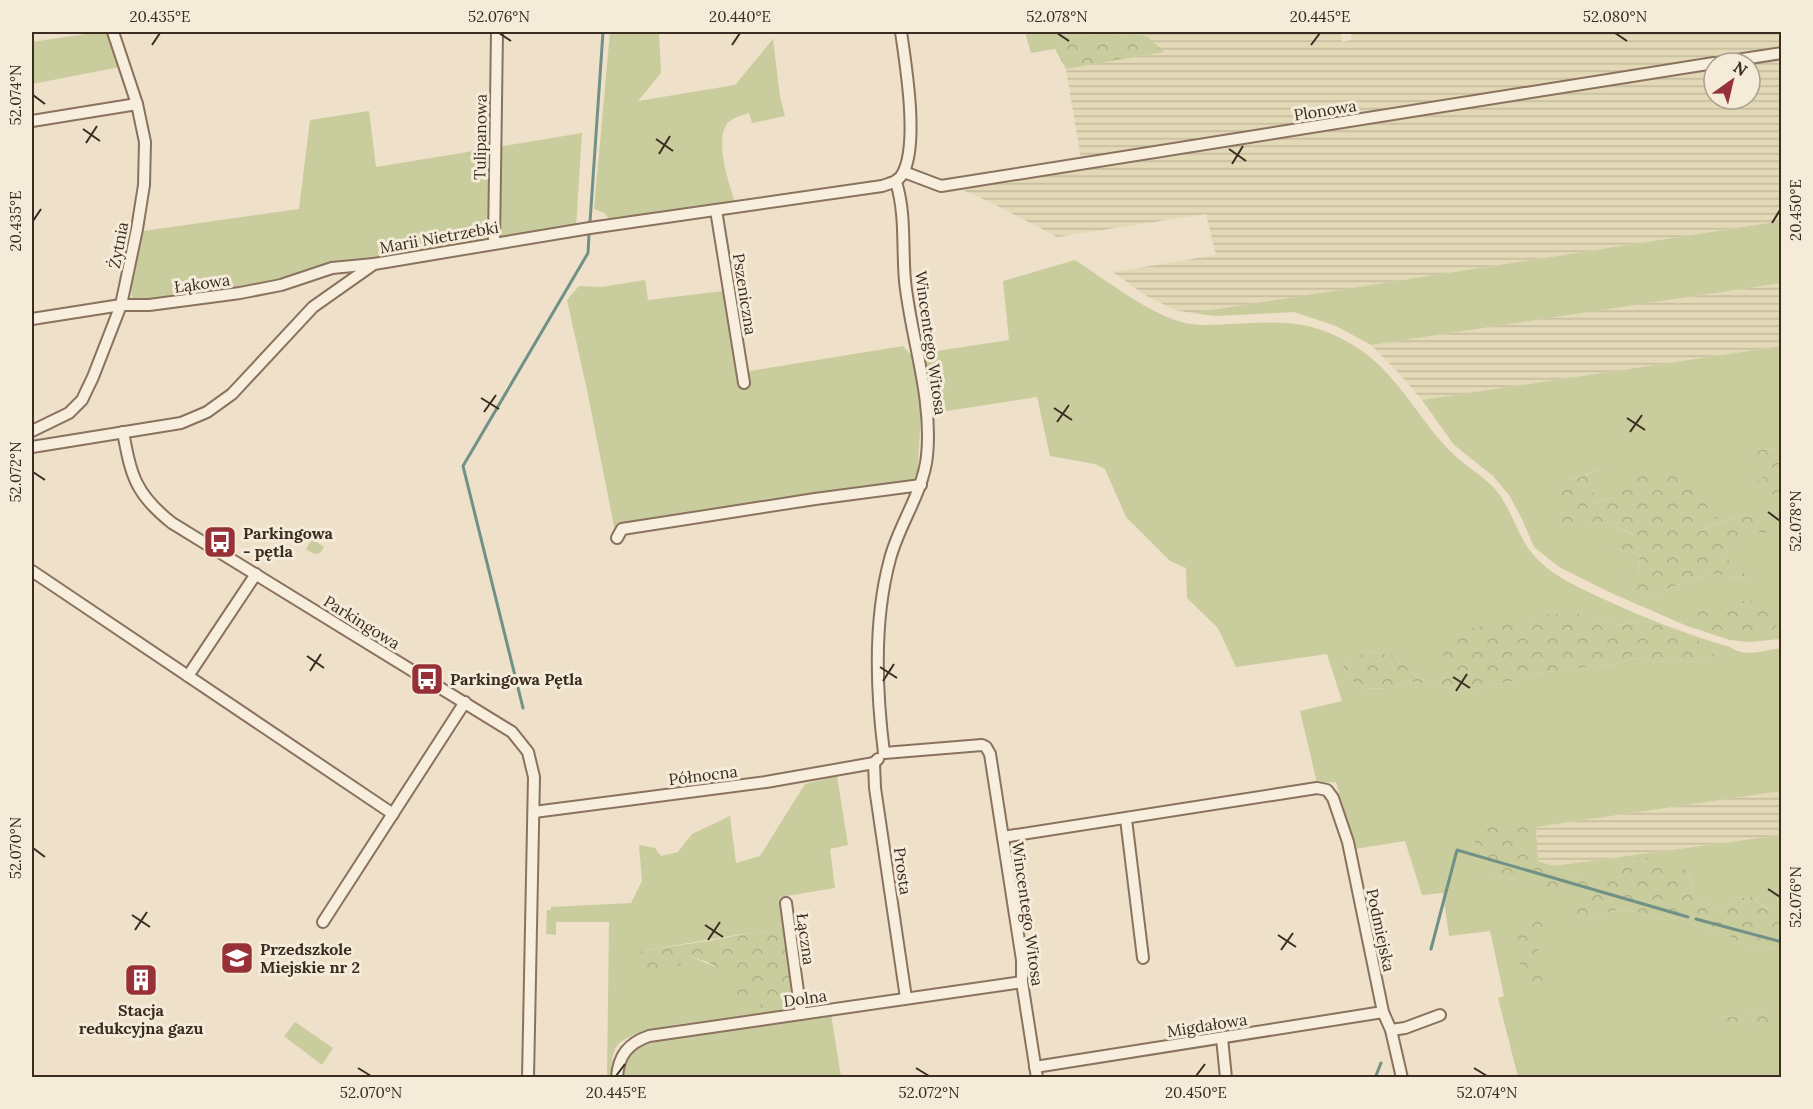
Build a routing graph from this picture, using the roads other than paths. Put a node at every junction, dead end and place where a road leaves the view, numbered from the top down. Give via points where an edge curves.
1 (113, 32) edge
2 (497, 32) edge
3 (901, 32) edge
4 (1782, 53) edge
5 (1762, 56) edge
6 (1702, 65) edge
7 (137, 104) junction
8 (32, 122) edge
9 (904, 172) junction
10 (896, 182) junction
11 (717, 210) junction
12 (494, 243) junction
13 (374, 264) junction
14 (121, 305) junction
15 (32, 319) edge
16 (744, 383) dead end
17 (32, 431) edge
18 (123, 432) junction
19 (32, 447) edge
20 (921, 485) junction
21 (617, 538) dead end
22 (32, 571) edge
23 (256, 574) junction
24 (188, 676) junction
25 (465, 702) junction
26 (884, 753) junction
27 (874, 763) junction
28 (534, 812) junction
29 (393, 814) junction
30 (1126, 819) junction
31 (1003, 837) junction
32 (786, 903) dead end
33 (323, 922) dead end
34 (1143, 958) dead end
35 (1022, 982) junction
36 (906, 998) junction
37 (1383, 1012) junction
38 (801, 1014) junction
39 (1440, 1015) dead end
40 (1391, 1030) junction
41 (1222, 1038) junction
42 (1036, 1072) edge
43 (528, 1077) edge
44 (617, 1077) edge
45 (1226, 1077) edge
46 (1402, 1077) edge

1 - 7 street, Żytnia
2 - 12 street, Tulipanowa
3 - 9 street via 910,133
4 - 5 street, Plonowa
6 - 9 street, Plonowa via 942,186
7 - 8 street
7 - 14 street, Żytnia via 145,142 144,185
9 - 10 street
10 - 11 street, Marii Nietrzebki
10 - 20 street, Wincentego Witosa via 902,198 905,281 928,415 927,457
11 - 12 street, Marii Nietrzebki
11 - 16 street, Pszeniczna
12 - 13 street, Marii Nietrzebki
13 - 14 street, Łąkowa via 332,268 281,285 240,293
13 - 18 street, Marii Nietrzebki via 313,307 232,394 207,412 182,423
14 - 15 street, Łąkowa
14 - 17 street, Żytnia via 82,400 69,413
18 - 19 street, Marii Nietrzebki
18 - 23 street, Parkingowa via 130,471 154,508
20 - 21 street via 622,529
20 - 26 street, Wincentego Witosa via 890,558 884,596 877,686
22 - 24 street
23 - 24 street
23 - 25 street, Parkingowa
24 - 29 street
25 - 28 street, Parkingowa via 512,732 528,752 534,777
25 - 29 street
26 - 27 street
26 - 31 street, Wincentego Witosa via 982,745 988,750
27 - 28 street, Północna via 766,782
27 - 36 street, Prosta
28 - 43 street, Parkingowa
29 - 33 street
30 - 31 street
30 - 34 street
30 - 37 street, Podmiejska via 1317,788 1327,790 1348,842
31 - 35 street, Wincentego Witosa
32 - 38 street, Łączna
35 - 36 street, Dolna
35 - 42 street, Wincentego Witosa
36 - 38 street, Dolna
37 - 40 street, Podmiejska
37 - 41 street, Migdałowa
38 - 44 street, Dolna via 649,1036 634,1042 623,1054
39 - 40 street
40 - 46 street, Podmiejska
41 - 42 street, Migdałowa
41 - 45 street

